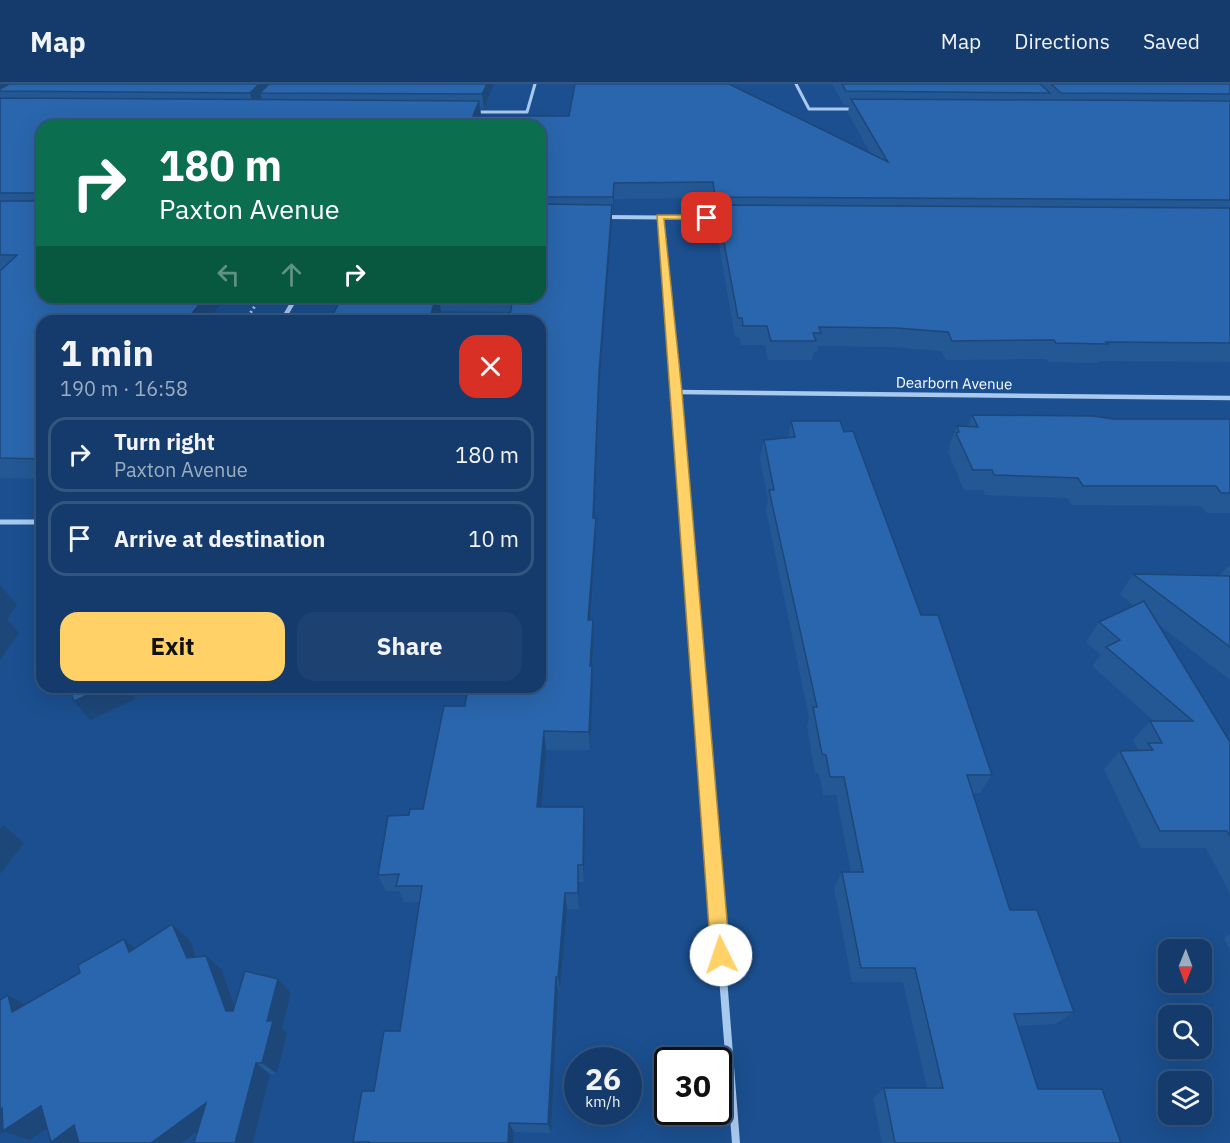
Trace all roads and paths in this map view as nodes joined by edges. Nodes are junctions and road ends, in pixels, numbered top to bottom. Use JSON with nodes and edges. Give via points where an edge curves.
{"nodes":[{"id":1,"x":535,"y":84,"type":"edge"},
{"id":2,"x":796,"y":84,"type":"edge"},
{"id":3,"x":856,"y":110,"type":"edge"},
{"id":4,"x":468,"y":112,"type":"edge"},
{"id":5,"x":600,"y":217,"type":"edge"},
{"id":6,"x":660,"y":217,"type":"junction"},
{"id":7,"x":731,"y":218,"type":"edge"},
{"id":8,"x":677,"y":392,"type":"junction"},
{"id":9,"x":1230,"y":398,"type":"edge"},
{"id":10,"x":0,"y":522,"type":"edge"},
{"id":11,"x":36,"y":522,"type":"edge"},
{"id":12,"x":736,"y":1143,"type":"edge"}],
"edges":[{"from":1,"to":4,"type":"street","via":[[527,112]]},
{"from":2,"to":3,"type":"street","via":[[809,109]]},
{"from":5,"to":6,"type":"street"},
{"from":6,"to":7,"type":"street"},
{"from":6,"to":8,"type":"street"},
{"from":8,"to":9,"type":"street","name":"Dearborn Avenue"},
{"from":8,"to":12,"type":"street"},
{"from":10,"to":11,"type":"street"}]}
